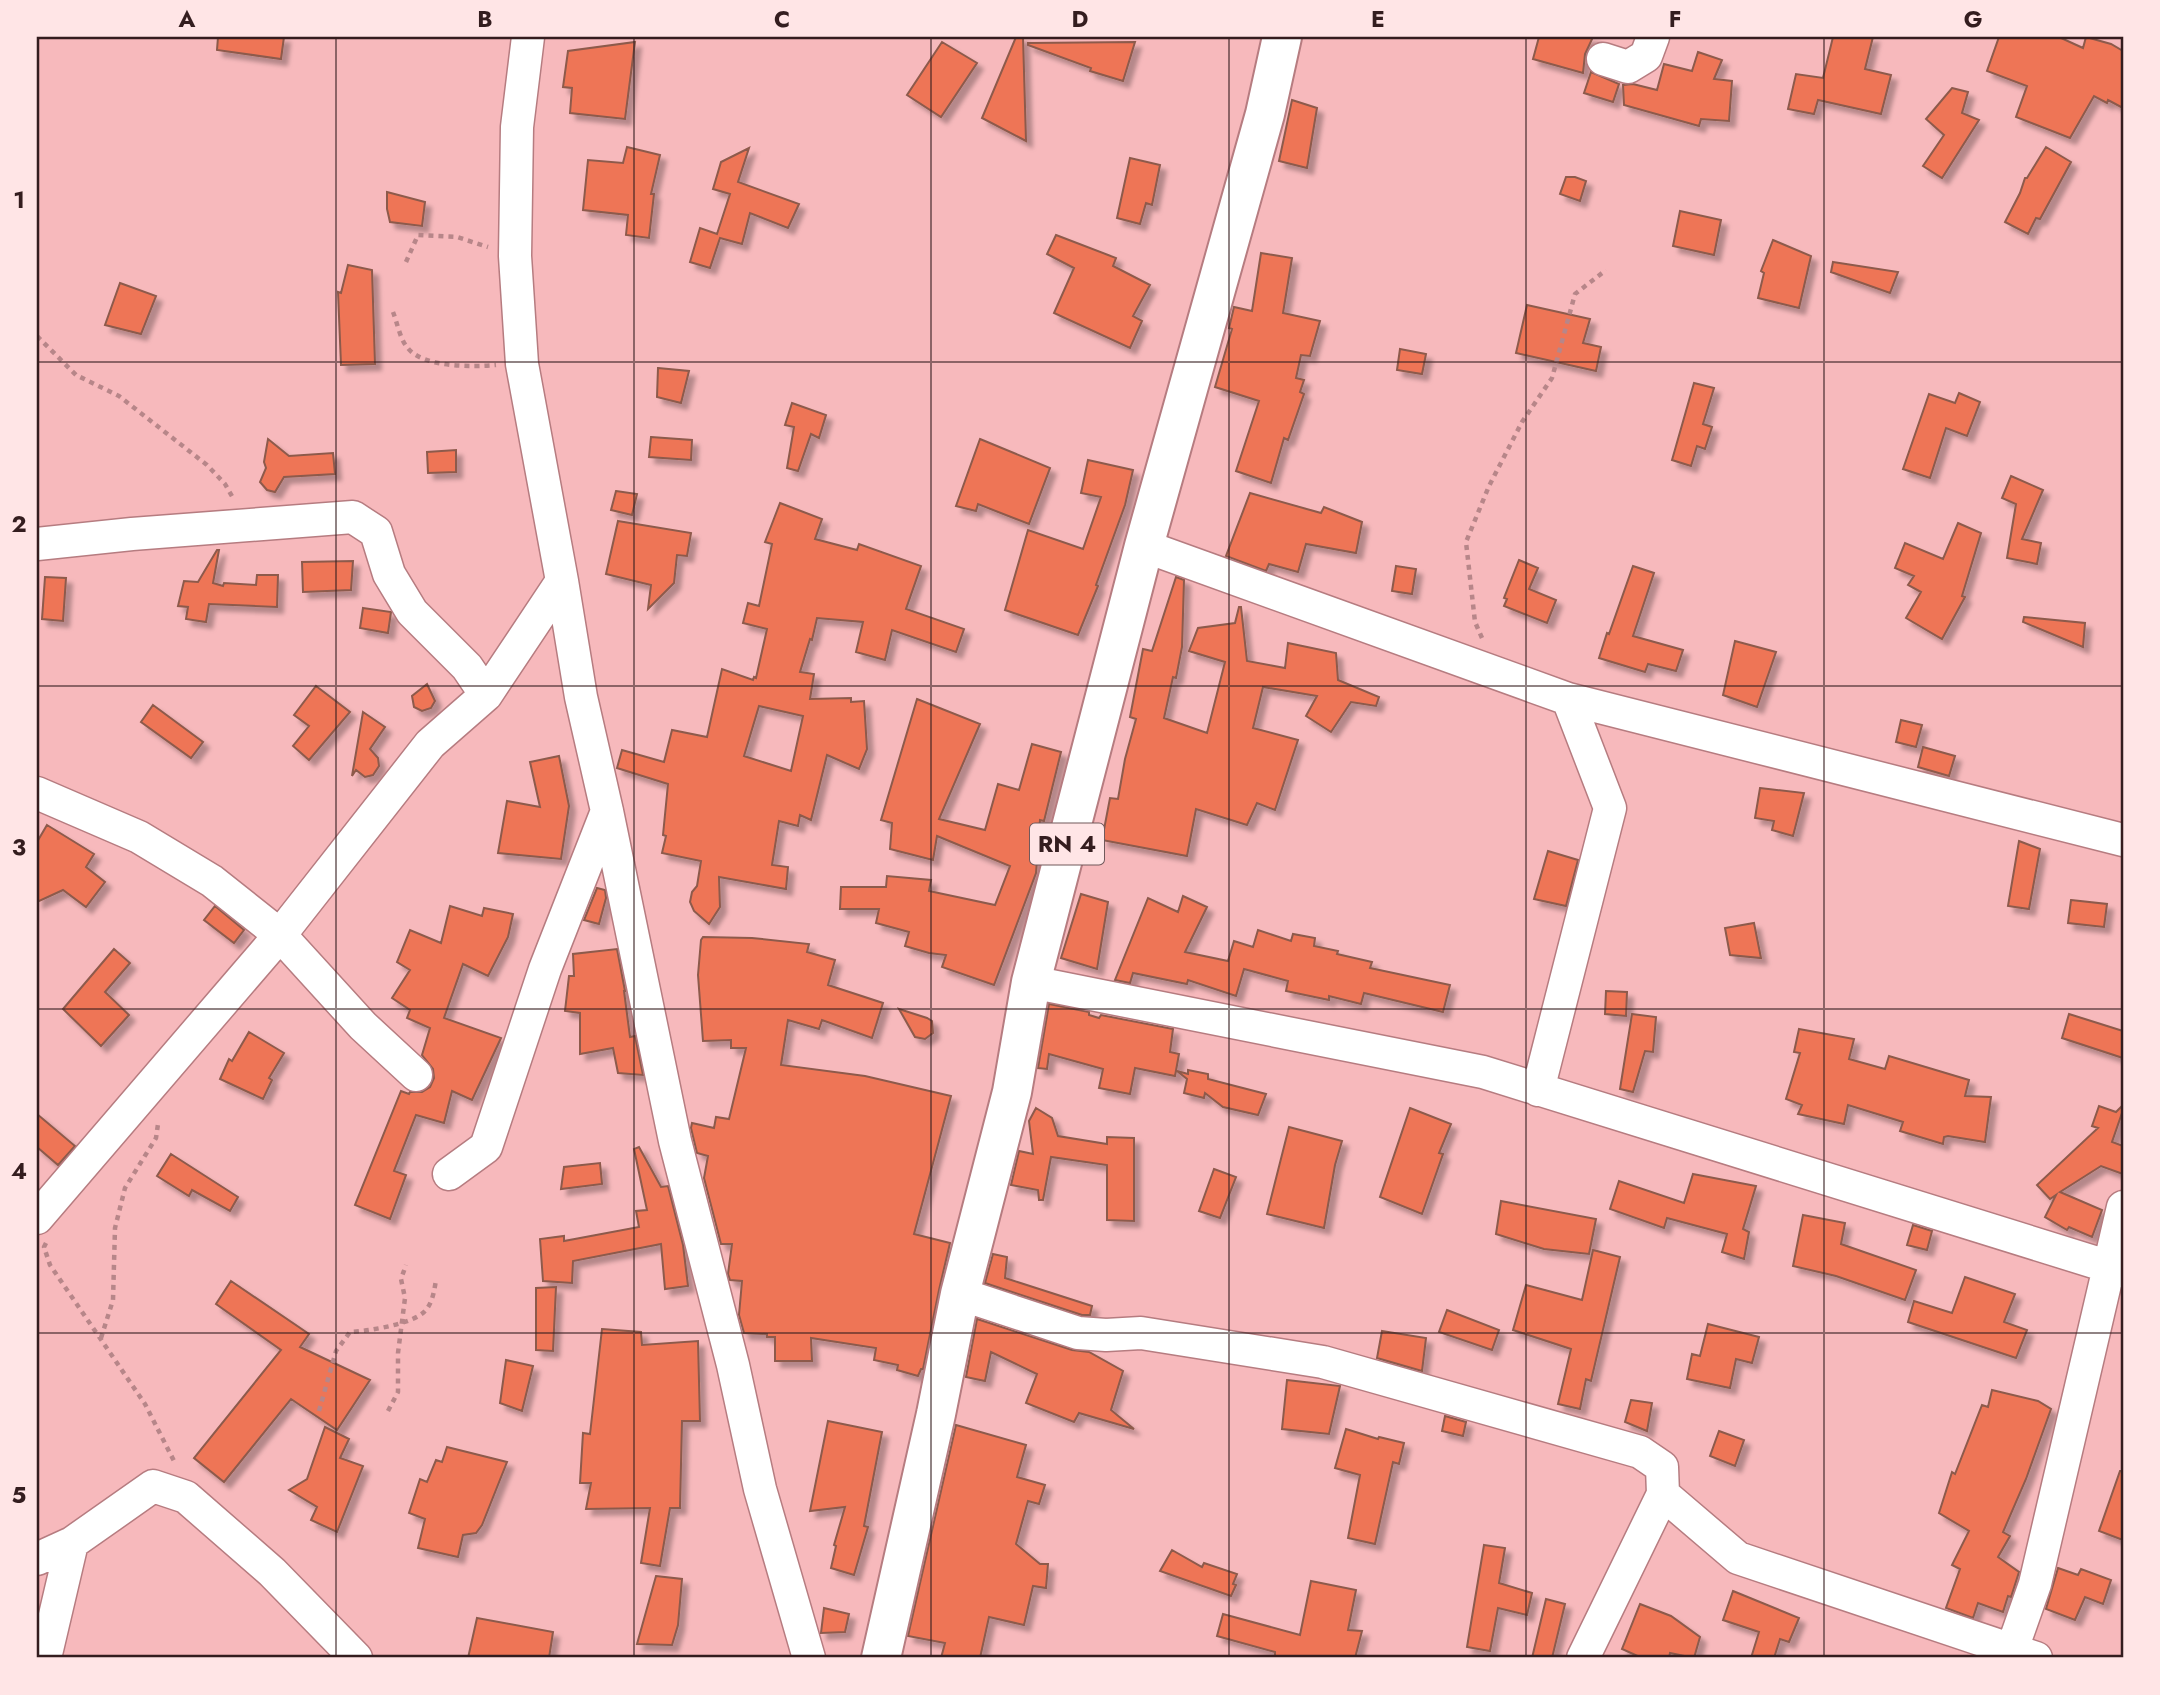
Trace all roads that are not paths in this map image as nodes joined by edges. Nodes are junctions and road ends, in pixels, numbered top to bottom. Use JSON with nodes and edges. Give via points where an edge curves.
{"nodes":[{"id":1,"x":528,"y":37,"type":"edge"},
{"id":2,"x":1282,"y":37,"type":"edge"},
{"id":3,"x":1653,"y":37,"type":"edge"},
{"id":4,"x":1603,"y":59,"type":"dead end"},
{"id":5,"x":37,"y":544,"type":"edge"},
{"id":6,"x":1144,"y":546,"type":"junction"},
{"id":7,"x":562,"y":581,"type":"junction"},
{"id":8,"x":486,"y":695,"type":"junction"},
{"id":9,"x":1568,"y":699,"type":"junction"},
{"id":10,"x":37,"y":793,"type":"edge"},
{"id":11,"x":607,"y":811,"type":"junction"},
{"id":12,"x":2123,"y":840,"type":"edge"},
{"id":13,"x":281,"y":935,"type":"junction"},
{"id":14,"x":1031,"y":982,"type":"junction"},
{"id":15,"x":416,"y":1075,"type":"dead end"},
{"id":16,"x":1538,"y":1090,"type":"junction"},
{"id":17,"x":449,"y":1174,"type":"dead end"},
{"id":18,"x":2123,"y":1207,"type":"edge"},
{"id":19,"x":42,"y":1227,"type":"edge"},
{"id":20,"x":2116,"y":1269,"type":"edge"},
{"id":21,"x":960,"y":1294,"type":"junction"},
{"id":22,"x":1663,"y":1494,"type":"junction"},
{"id":23,"x":72,"y":1543,"type":"junction"},
{"id":24,"x":37,"y":1559,"type":"edge"},
{"id":25,"x":2019,"y":1656,"type":"edge"},
{"id":26,"x":45,"y":1658,"type":"edge"},
{"id":27,"x":356,"y":1658,"type":"edge"},
{"id":28,"x":809,"y":1658,"type":"edge"},
{"id":29,"x":881,"y":1658,"type":"edge"},
{"id":30,"x":1583,"y":1658,"type":"edge"}],
"edges":[{"from":1,"to":7,"type":"street","via":[[517,128],[515,256],[522,363]]},
{"from":2,"to":6,"type":"highway","number":"RN 4","via":[[1265,114]]},
{"from":3,"to":4,"type":"street","via":[[1646,56],[1628,66]]},
{"from":5,"to":8,"type":"street","via":[[353,517],[376,532],[389,574],[412,612],[467,667]]},
{"from":6,"to":9,"type":"street"},
{"from":6,"to":14,"type":"highway","number":"RN 4"},
{"from":7,"to":8,"type":"street"},
{"from":7,"to":11,"type":"street","via":[[581,697]]},
{"from":8,"to":13,"type":"street","via":[[430,744]]},
{"from":9,"to":12,"type":"street"},
{"from":9,"to":16,"type":"street","via":[[1610,808]]},
{"from":10,"to":13,"type":"street","via":[[139,837],[212,881]]},
{"from":11,"to":17,"type":"street","via":[[545,970],[486,1147]]},
{"from":11,"to":28,"type":"street","via":[[675,1141],[760,1489]]},
{"from":13,"to":15,"type":"street","via":[[363,1026]]},
{"from":13,"to":19,"type":"street"},
{"from":14,"to":16,"type":"street","via":[[1483,1072]]},
{"from":14,"to":21,"type":"highway","number":"RN 4","via":[[1012,1092]]},
{"from":16,"to":20,"type":"street"},
{"from":18,"to":20,"type":"street"},
{"from":20,"to":25,"type":"street"},
{"from":21,"to":22,"type":"street","via":[[1078,1333],[1141,1333],[1323,1362],[1640,1452],[1662,1467]]},
{"from":21,"to":29,"type":"highway","number":"RN 4"},
{"from":22,"to":25,"type":"street","via":[[1738,1558]]},
{"from":22,"to":30,"type":"street"},
{"from":23,"to":24,"type":"street"},
{"from":23,"to":26,"type":"street"},
{"from":23,"to":27,"type":"street","via":[[153,1486],[186,1497],[272,1572]]}]}
